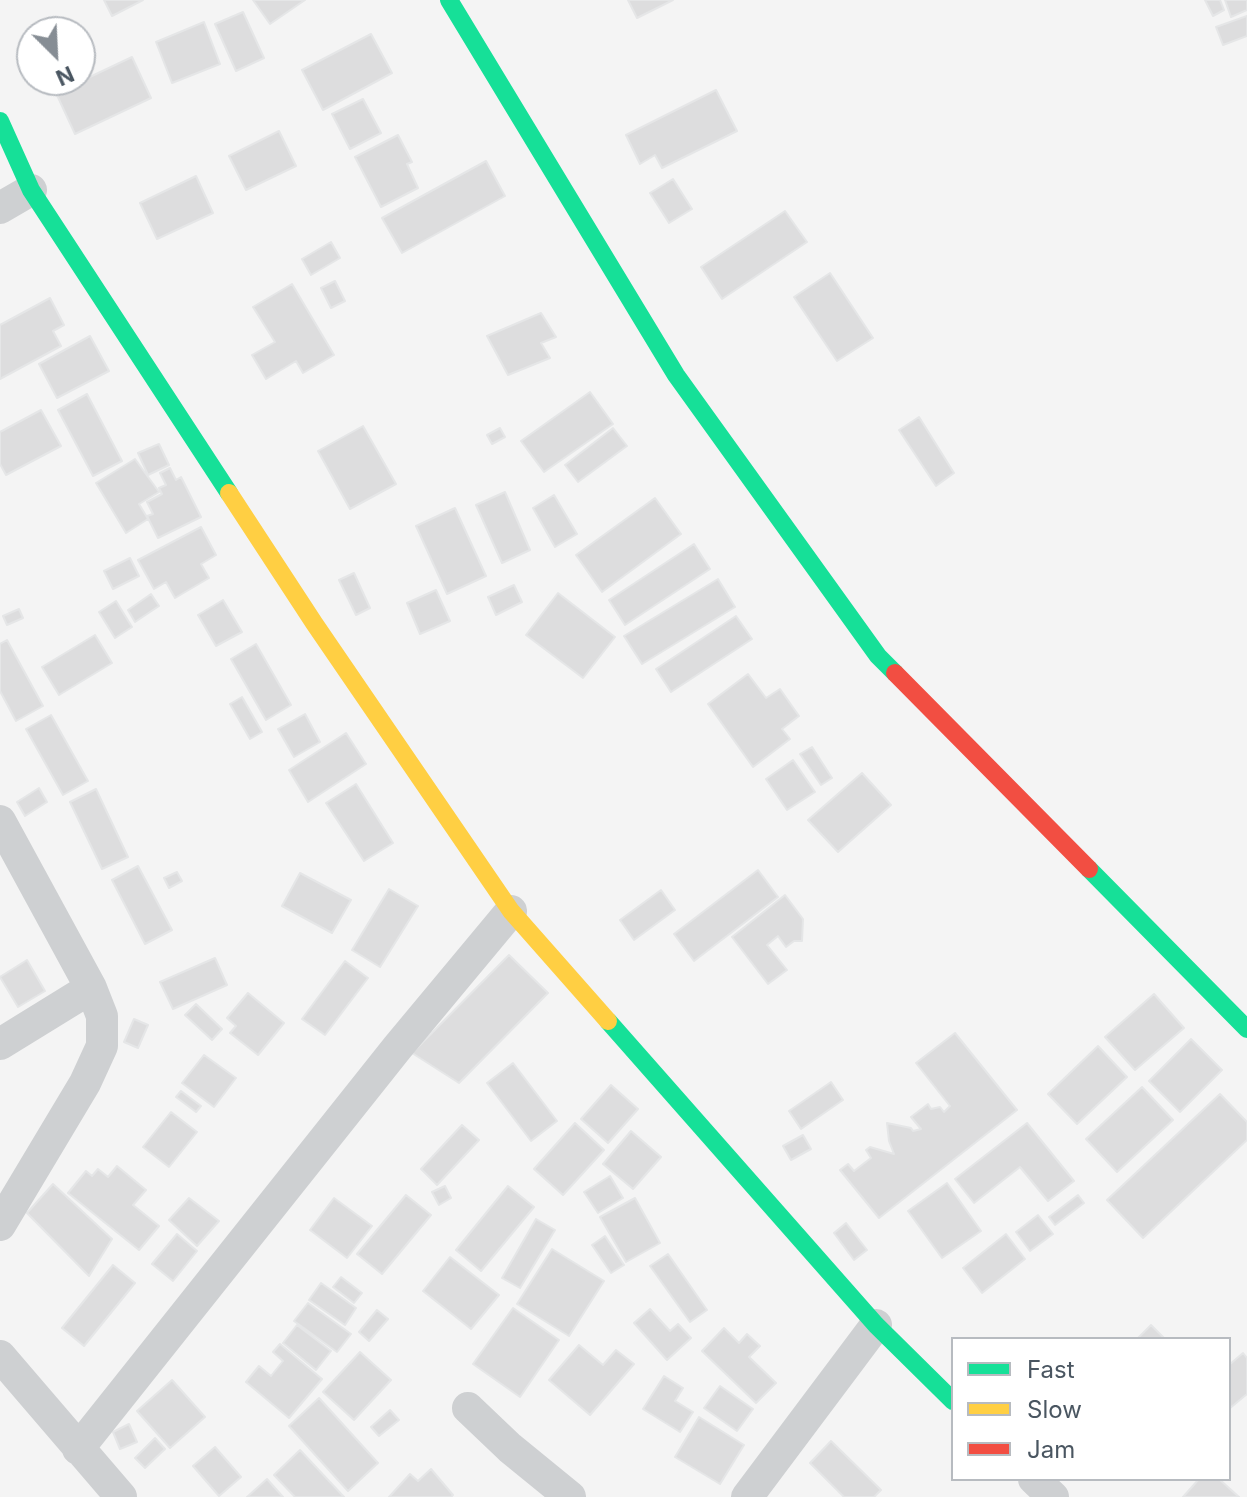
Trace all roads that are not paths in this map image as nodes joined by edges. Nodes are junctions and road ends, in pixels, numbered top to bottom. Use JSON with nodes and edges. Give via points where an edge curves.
{"nodes":[{"id":1,"x":449,"y":0,"type":"edge"},
{"id":2,"x":0,"y":121,"type":"edge"},
{"id":3,"x":31,"y":190,"type":"junction"},
{"id":4,"x":0,"y":208,"type":"edge"},
{"id":5,"x":0,"y":821,"type":"edge"},
{"id":6,"x":511,"y":911,"type":"junction"},
{"id":7,"x":91,"y":988,"type":"junction"},
{"id":8,"x":1247,"y":1029,"type":"edge"},
{"id":9,"x":0,"y":1044,"type":"edge"},
{"id":10,"x":0,"y":1225,"type":"edge"},
{"id":11,"x":876,"y":1325,"type":"junction"},
{"id":12,"x":0,"y":1356,"type":"edge"},
{"id":13,"x":951,"y":1399,"type":"edge"},
{"id":14,"x":468,"y":1408,"type":"dead end"},
{"id":15,"x":78,"y":1449,"type":"junction"},
{"id":16,"x":1036,"y":1481,"type":"edge"},
{"id":17,"x":121,"y":1497,"type":"edge"},
{"id":18,"x":570,"y":1497,"type":"edge"},
{"id":19,"x":747,"y":1497,"type":"edge"},
{"id":20,"x":1053,"y":1497,"type":"edge"}],
"edges":[{"from":1,"to":8,"type":"street","via":[[676,375],[878,656]]},
{"from":2,"to":3,"type":"street"},
{"from":3,"to":4,"type":"street"},
{"from":3,"to":6,"type":"street","via":[[314,623]]},
{"from":5,"to":7,"type":"street"},
{"from":6,"to":11,"type":"street"},
{"from":6,"to":15,"type":"street"},
{"from":7,"to":9,"type":"street"},
{"from":7,"to":10,"type":"street","via":[[102,1016],[102,1046]]},
{"from":11,"to":13,"type":"street"},
{"from":11,"to":19,"type":"street"},
{"from":12,"to":15,"type":"street"},
{"from":14,"to":18,"type":"street"},
{"from":15,"to":17,"type":"street"},
{"from":16,"to":20,"type":"street"}]}
